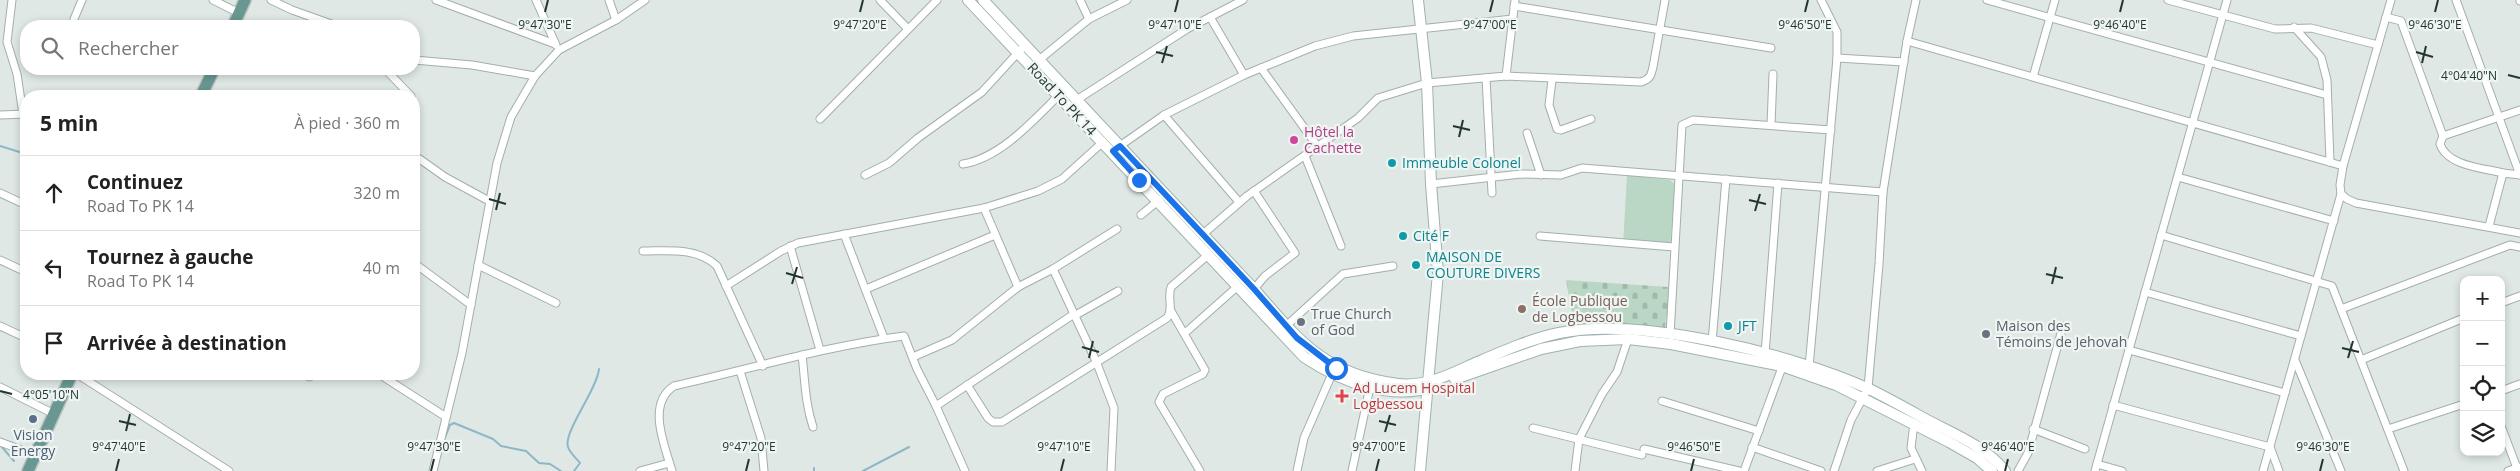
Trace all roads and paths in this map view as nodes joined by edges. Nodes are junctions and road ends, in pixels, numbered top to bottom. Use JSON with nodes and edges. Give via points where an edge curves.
{"nodes":[{"id":1,"x":12,"y":0,"type":"edge"},
{"id":2,"x":82,"y":0,"type":"edge"},
{"id":3,"x":214,"y":0,"type":"edge"},
{"id":4,"x":245,"y":0,"type":"edge"},
{"id":5,"x":271,"y":0,"type":"edge"},
{"id":6,"x":436,"y":0,"type":"edge"},
{"id":7,"x":536,"y":0,"type":"edge"},
{"id":8,"x":609,"y":0,"type":"edge"},
{"id":9,"x":645,"y":0,"type":"edge"},
{"id":10,"x":880,"y":0,"type":"edge"},
{"id":11,"x":936,"y":0,"type":"edge"},
{"id":12,"x":968,"y":0,"type":"edge"},
{"id":13,"x":983,"y":0,"type":"edge"},
{"id":14,"x":1080,"y":0,"type":"edge"},
{"id":15,"x":1127,"y":0,"type":"edge"},
{"id":16,"x":1242,"y":0,"type":"edge"},
{"id":17,"x":1418,"y":0,"type":"edge"},
{"id":18,"x":1665,"y":0,"type":"edge"},
{"id":19,"x":1821,"y":0,"type":"edge"},
{"id":20,"x":1830,"y":0,"type":"edge"},
{"id":21,"x":1916,"y":0,"type":"edge"},
{"id":22,"x":1988,"y":0,"type":"edge"},
{"id":23,"x":2055,"y":0,"type":"edge"},
{"id":24,"x":2168,"y":0,"type":"edge"},
{"id":25,"x":2228,"y":0,"type":"edge"},
{"id":26,"x":2391,"y":0,"type":"edge"},
{"id":27,"x":2456,"y":0,"type":"edge"},
{"id":28,"x":1515,"y":3,"type":"edge"},
{"id":29,"x":1824,"y":8,"type":"junction"},
{"id":30,"x":240,"y":13,"type":"junction"},
{"id":31,"x":2050,"y":16,"type":"junction"},
{"id":32,"x":2223,"y":16,"type":"junction"},
{"id":33,"x":1210,"y":17,"type":"junction"},
{"id":34,"x":2386,"y":17,"type":"junction"},
{"id":35,"x":74,"y":19,"type":"dead end"},
{"id":36,"x":1090,"y":19,"type":"junction"},
{"id":37,"x":1513,"y":19,"type":"junction"},
{"id":38,"x":236,"y":20,"type":"edge"},
{"id":39,"x":320,"y":20,"type":"edge"},
{"id":40,"x":616,"y":20,"type":"junction"},
{"id":41,"x":2294,"y":27,"type":"junction"},
{"id":42,"x":908,"y":29,"type":"junction"},
{"id":43,"x":1422,"y":30,"type":"junction"},
{"id":44,"x":1660,"y":31,"type":"junction"},
{"id":45,"x":1907,"y":41,"type":"junction"},
{"id":46,"x":2378,"y":45,"type":"junction"},
{"id":47,"x":557,"y":47,"type":"junction"},
{"id":48,"x":1021,"y":48,"type":"junction"},
{"id":49,"x":1771,"y":48,"type":"dead end"},
{"id":50,"x":1837,"y":58,"type":"junction"},
{"id":51,"x":1039,"y":60,"type":"junction"},
{"id":52,"x":420,"y":61,"type":"edge"},
{"id":53,"x":2210,"y":61,"type":"junction"},
{"id":54,"x":1904,"y":62,"type":"junction"},
{"id":55,"x":1261,"y":68,"type":"junction"},
{"id":56,"x":1772,"y":74,"type":"dead end"},
{"id":57,"x":211,"y":75,"type":"edge"},
{"id":58,"x":393,"y":75,"type":"edge"},
{"id":59,"x":1244,"y":75,"type":"junction"},
{"id":60,"x":535,"y":76,"type":"junction"},
{"id":61,"x":1506,"y":76,"type":"junction"},
{"id":62,"x":2033,"y":77,"type":"junction"},
{"id":63,"x":1486,"y":78,"type":"junction"},
{"id":64,"x":1552,"y":80,"type":"junction"},
{"id":65,"x":1427,"y":83,"type":"junction"},
{"id":66,"x":21,"y":90,"type":"edge"},
{"id":67,"x":204,"y":90,"type":"edge"},
{"id":68,"x":406,"y":90,"type":"edge"},
{"id":69,"x":1059,"y":94,"type":"junction"},
{"id":70,"x":2327,"y":95,"type":"junction"},
{"id":71,"x":1076,"y":101,"type":"junction"},
{"id":72,"x":2520,"y":110,"type":"edge"},
{"id":73,"x":20,"y":114,"type":"edge"},
{"id":74,"x":0,"y":115,"type":"edge"},
{"id":75,"x":1164,"y":115,"type":"junction"},
{"id":76,"x":2500,"y":117,"type":"junction"},
{"id":77,"x":820,"y":119,"type":"dead end"},
{"id":78,"x":1591,"y":119,"type":"dead end"},
{"id":79,"x":2193,"y":123,"type":"junction"},
{"id":80,"x":1771,"y":125,"type":"junction"},
{"id":81,"x":1831,"y":130,"type":"junction"},
{"id":82,"x":1528,"y":132,"type":"dead end"},
{"id":83,"x":2443,"y":136,"type":"junction"},
{"id":84,"x":1103,"y":142,"type":"junction"},
{"id":85,"x":1318,"y":147,"type":"junction"},
{"id":86,"x":1116,"y":149,"type":"junction"},
{"id":87,"x":1305,"y":156,"type":"junction"},
{"id":88,"x":420,"y":159,"type":"edge"},
{"id":89,"x":2330,"y":162,"type":"junction"},
{"id":90,"x":963,"y":164,"type":"dead end"},
{"id":91,"x":2343,"y":166,"type":"junction"},
{"id":92,"x":2503,"y":173,"type":"junction"},
{"id":93,"x":865,"y":175,"type":"dead end"},
{"id":94,"x":1540,"y":175,"type":"junction"},
{"id":95,"x":1678,"y":175,"type":"junction"},
{"id":96,"x":2520,"y":175,"type":"edge"},
{"id":97,"x":2178,"y":177,"type":"junction"},
{"id":98,"x":1491,"y":178,"type":"junction"},
{"id":99,"x":1726,"y":179,"type":"junction"},
{"id":100,"x":1431,"y":184,"type":"junction"},
{"id":101,"x":1778,"y":184,"type":"junction"},
{"id":102,"x":1825,"y":187,"type":"junction"},
{"id":103,"x":1254,"y":191,"type":"junction"},
{"id":104,"x":1492,"y":192,"type":"dead end"},
{"id":105,"x":1883,"y":192,"type":"junction"},
{"id":106,"x":0,"y":194,"type":"edge"},
{"id":107,"x":2342,"y":194,"type":"junction"},
{"id":108,"x":1159,"y":200,"type":"junction"},
{"id":109,"x":489,"y":201,"type":"junction"},
{"id":110,"x":20,"y":202,"type":"edge"},
{"id":111,"x":1240,"y":202,"type":"junction"},
{"id":112,"x":984,"y":208,"type":"junction"},
{"id":113,"x":1140,"y":215,"type":"dead end"},
{"id":114,"x":2334,"y":221,"type":"junction"},
{"id":115,"x":2489,"y":226,"type":"junction"},
{"id":116,"x":1117,"y":229,"type":"dead end"},
{"id":117,"x":2520,"y":233,"type":"edge"},
{"id":118,"x":844,"y":234,"type":"junction"},
{"id":119,"x":995,"y":235,"type":"junction"},
{"id":120,"x":1202,"y":235,"type":"junction"},
{"id":121,"x":2161,"y":235,"type":"junction"},
{"id":122,"x":1540,"y":236,"type":"dead end"},
{"id":123,"x":790,"y":246,"type":"junction"},
{"id":124,"x":1341,"y":246,"type":"dead end"},
{"id":125,"x":1674,"y":247,"type":"junction"},
{"id":126,"x":2520,"y":247,"type":"edge"},
{"id":127,"x":643,"y":250,"type":"dead end"},
{"id":128,"x":1209,"y":254,"type":"junction"},
{"id":129,"x":0,"y":260,"type":"edge"},
{"id":130,"x":478,"y":265,"type":"junction"},
{"id":131,"x":1393,"y":266,"type":"dead end"},
{"id":132,"x":420,"y":267,"type":"edge"},
{"id":133,"x":20,"y":269,"type":"edge"},
{"id":134,"x":1053,"y":269,"type":"junction"},
{"id":135,"x":2316,"y":281,"type":"junction"},
{"id":136,"x":726,"y":286,"type":"junction"},
{"id":137,"x":1238,"y":286,"type":"junction"},
{"id":138,"x":1018,"y":287,"type":"junction"},
{"id":139,"x":866,"y":288,"type":"junction"},
{"id":140,"x":1254,"y":289,"type":"junction"},
{"id":141,"x":1118,"y":291,"type":"dead end"},
{"id":142,"x":2145,"y":292,"type":"junction"},
{"id":143,"x":2520,"y":296,"type":"edge"},
{"id":144,"x":2505,"y":302,"type":"edge"},
{"id":145,"x":556,"y":303,"type":"dead end"},
{"id":146,"x":471,"y":305,"type":"junction"},
{"id":147,"x":2341,"y":309,"type":"junction"},
{"id":148,"x":1171,"y":311,"type":"junction"},
{"id":149,"x":1074,"y":315,"type":"junction"},
{"id":150,"x":2460,"y":320,"type":"edge"},
{"id":151,"x":0,"y":326,"type":"edge"},
{"id":152,"x":1286,"y":326,"type":"junction"},
{"id":153,"x":2063,"y":326,"type":"dead end"},
{"id":154,"x":1185,"y":333,"type":"junction"},
{"id":155,"x":20,"y":335,"type":"edge"},
{"id":156,"x":1670,"y":335,"type":"junction"},
{"id":157,"x":2301,"y":336,"type":"junction"},
{"id":158,"x":884,"y":338,"type":"junction"},
{"id":159,"x":1628,"y":338,"type":"junction"},
{"id":160,"x":1712,"y":342,"type":"junction"},
{"id":161,"x":820,"y":350,"type":"junction"},
{"id":162,"x":2129,"y":350,"type":"junction"},
{"id":163,"x":1765,"y":354,"type":"junction"},
{"id":164,"x":802,"y":355,"type":"junction"},
{"id":165,"x":913,"y":357,"type":"junction"},
{"id":166,"x":2295,"y":360,"type":"junction"},
{"id":167,"x":2361,"y":360,"type":"junction"},
{"id":168,"x":1096,"y":361,"type":"junction"},
{"id":169,"x":1784,"y":363,"type":"junction"},
{"id":170,"x":763,"y":366,"type":"junction"},
{"id":171,"x":1809,"y":367,"type":"junction"},
{"id":172,"x":740,"y":371,"type":"junction"},
{"id":173,"x":1332,"y":374,"type":"junction"},
{"id":174,"x":69,"y":380,"type":"edge"},
{"id":175,"x":86,"y":380,"type":"edge"},
{"id":176,"x":388,"y":380,"type":"edge"},
{"id":177,"x":2520,"y":384,"type":"edge"},
{"id":178,"x":968,"y":385,"type":"junction"},
{"id":179,"x":1427,"y":386,"type":"junction"},
{"id":180,"x":0,"y":387,"type":"edge"},
{"id":181,"x":1370,"y":387,"type":"junction"},
{"id":182,"x":1409,"y":388,"type":"junction"},
{"id":183,"x":2505,"y":390,"type":"edge"},
{"id":184,"x":1865,"y":393,"type":"junction"},
{"id":185,"x":2285,"y":393,"type":"junction"},
{"id":186,"x":1662,"y":401,"type":"dead end"},
{"id":187,"x":2460,"y":405,"type":"edge"},
{"id":188,"x":936,"y":406,"type":"junction"},
{"id":189,"x":2113,"y":406,"type":"junction"},
{"id":190,"x":54,"y":414,"type":"junction"},
{"id":191,"x":446,"y":417,"type":"junction"},
{"id":192,"x":1914,"y":423,"type":"junction"},
{"id":193,"x":814,"y":427,"type":"dead end"},
{"id":194,"x":1533,"y":428,"type":"dead end"},
{"id":195,"x":2033,"y":429,"type":"junction"},
{"id":196,"x":2388,"y":429,"type":"junction"},
{"id":197,"x":1759,"y":431,"type":"junction"},
{"id":198,"x":2505,"y":435,"type":"edge"},
{"id":199,"x":1579,"y":439,"type":"junction"},
{"id":200,"x":0,"y":442,"type":"edge"},
{"id":201,"x":1752,"y":447,"type":"junction"},
{"id":202,"x":2270,"y":447,"type":"junction"},
{"id":203,"x":2085,"y":449,"type":"dead end"},
{"id":204,"x":35,"y":455,"type":"junction"},
{"id":205,"x":1915,"y":459,"type":"junction"},
{"id":206,"x":669,"y":463,"type":"junction"},
{"id":207,"x":2096,"y":467,"type":"edge"},
{"id":208,"x":2519,"y":467,"type":"edge"},
{"id":209,"x":28,"y":471,"type":"edge"},
{"id":210,"x":229,"y":471,"type":"edge"},
{"id":211,"x":433,"y":471,"type":"edge"},
{"id":212,"x":640,"y":471,"type":"edge"},
{"id":213,"x":672,"y":471,"type":"edge"},
{"id":214,"x":764,"y":471,"type":"edge"},
{"id":215,"x":965,"y":471,"type":"edge"},
{"id":216,"x":1111,"y":471,"type":"edge"},
{"id":217,"x":1200,"y":471,"type":"edge"},
{"id":218,"x":1297,"y":471,"type":"edge"},
{"id":219,"x":1352,"y":471,"type":"edge"},
{"id":220,"x":1420,"y":471,"type":"edge"},
{"id":221,"x":1575,"y":471,"type":"edge"},
{"id":222,"x":1739,"y":471,"type":"edge"},
{"id":223,"x":1744,"y":471,"type":"edge"},
{"id":224,"x":1821,"y":471,"type":"edge"},
{"id":225,"x":1834,"y":471,"type":"edge"},
{"id":226,"x":1877,"y":471,"type":"edge"},
{"id":227,"x":1922,"y":471,"type":"edge"},
{"id":228,"x":1992,"y":471,"type":"edge"},
{"id":229,"x":2005,"y":471,"type":"edge"},
{"id":230,"x":2018,"y":471,"type":"edge"},
{"id":231,"x":2122,"y":471,"type":"edge"},
{"id":232,"x":2263,"y":471,"type":"edge"},
{"id":233,"x":2279,"y":471,"type":"edge"},
{"id":234,"x":2341,"y":471,"type":"edge"},
{"id":235,"x":2404,"y":471,"type":"edge"},
{"id":236,"x":2508,"y":471,"type":"edge"}],
"edges":[{"from":1,"to":66,"type":"street","via":[[7,42]]},
{"from":2,"to":35,"type":"street"},
{"from":3,"to":30,"type":"street"},
{"from":4,"to":30,"type":"main road"},
{"from":5,"to":39,"type":"street"},
{"from":6,"to":47,"type":"street"},
{"from":7,"to":47,"type":"street"},
{"from":8,"to":40,"type":"street"},
{"from":9,"to":40,"type":"street"},
{"from":10,"to":42,"type":"street"},
{"from":11,"to":42,"type":"street"},
{"from":12,"to":48,"type":"main road","name":"Road To PK 14"},
{"from":13,"to":48,"type":"main road","name":"Road To PK 14"},
{"from":14,"to":36,"type":"street"},
{"from":15,"to":36,"type":"street"},
{"from":16,"to":33,"type":"street"},
{"from":17,"to":43,"type":"main road"},
{"from":18,"to":44,"type":"street"},
{"from":19,"to":29,"type":"street"},
{"from":20,"to":29,"type":"street"},
{"from":21,"to":45,"type":"street"},
{"from":22,"to":31,"type":"street"},
{"from":23,"to":31,"type":"street"},
{"from":24,"to":32,"type":"street"},
{"from":25,"to":32,"type":"street"},
{"from":26,"to":34,"type":"street"},
{"from":27,"to":76,"type":"street"},
{"from":28,"to":37,"type":"street"},
{"from":28,"to":44,"type":"street"},
{"from":29,"to":50,"type":"street","via":[[1837,32]]},
{"from":30,"to":38,"type":"main road"},
{"from":31,"to":53,"type":"street"},
{"from":31,"to":62,"type":"street"},
{"from":32,"to":41,"type":"street","via":[[2275,29]]},
{"from":32,"to":53,"type":"street"},
{"from":33,"to":59,"type":"street"},
{"from":33,"to":71,"type":"street"},
{"from":34,"to":46,"type":"street"},
{"from":34,"to":83,"type":"street","via":[[2401,21]]},
{"from":36,"to":51,"type":"street"},
{"from":37,"to":43,"type":"street"},
{"from":37,"to":61,"type":"street"},
{"from":40,"to":47,"type":"street"},
{"from":41,"to":46,"type":"street","via":[[2311,28]]},
{"from":41,"to":70,"type":"street","via":[[2321,57]]},
{"from":42,"to":77,"type":"street"},
{"from":43,"to":55,"type":"street","via":[[1353,36],[1315,46]]},
{"from":43,"to":65,"type":"main road"},
{"from":44,"to":49,"type":"street"},
{"from":44,"to":64,"type":"street","via":[[1651,76],[1647,80]]},
{"from":45,"to":54,"type":"street"},
{"from":45,"to":62,"type":"street"},
{"from":46,"to":91,"type":"street"},
{"from":47,"to":60,"type":"street"},
{"from":48,"to":51,"type":"main road","name":"Road To PK 14"},
{"from":48,"to":69,"type":"main road","name":"Road To PK 14"},
{"from":48,"to":93,"type":"street","via":[[982,92],[889,163]]},
{"from":50,"to":54,"type":"street"},
{"from":50,"to":81,"type":"street"},
{"from":51,"to":71,"type":"main road","name":"Road To PK 14"},
{"from":52,"to":60,"type":"street"},
{"from":53,"to":70,"type":"street"},
{"from":53,"to":79,"type":"street"},
{"from":54,"to":105,"type":"street"},
{"from":55,"to":59,"type":"street"},
{"from":55,"to":85,"type":"street"},
{"from":56,"to":80,"type":"street"},
{"from":57,"to":67,"type":"main road"},
{"from":58,"to":68,"type":"street"},
{"from":59,"to":75,"type":"street"},
{"from":60,"to":109,"type":"street","via":[[508,124]]},
{"from":61,"to":63,"type":"street"},
{"from":61,"to":64,"type":"street"},
{"from":62,"to":79,"type":"street"},
{"from":63,"to":65,"type":"street"},
{"from":63,"to":98,"type":"street"},
{"from":64,"to":78,"type":"street","via":[[1549,104],[1557,129]]},
{"from":65,"to":85,"type":"street","via":[[1378,98],[1358,118]]},
{"from":65,"to":100,"type":"main road"},
{"from":69,"to":84,"type":"main road","name":"Road To PK 14"},
{"from":69,"to":90,"type":"street","via":[[987,157]]},
{"from":70,"to":89,"type":"street"},
{"from":71,"to":86,"type":"main road","name":"Road To PK 14"},
{"from":72,"to":76,"type":"street"},
{"from":73,"to":74,"type":"street"},
{"from":75,"to":86,"type":"street"},
{"from":75,"to":111,"type":"street"},
{"from":76,"to":83,"type":"street"},
{"from":76,"to":96,"type":"street"},
{"from":79,"to":89,"type":"street"},
{"from":79,"to":97,"type":"street"},
{"from":80,"to":81,"type":"street"},
{"from":80,"to":95,"type":"street","via":[[1686,121],[1682,125]]},
{"from":81,"to":102,"type":"street"},
{"from":82,"to":94,"type":"street"},
{"from":83,"to":92,"type":"street","via":[[2440,144],[2449,157]]},
{"from":84,"to":86,"type":"main road","name":"Road To PK 14"},
{"from":84,"to":112,"type":"street","via":[[1062,179],[1038,191]]},
{"from":85,"to":87,"type":"street"},
{"from":86,"to":108,"type":"main road","name":"Road To PK 14"},
{"from":86,"to":120,"type":"main road","name":"Road To PK 14"},
{"from":87,"to":103,"type":"street"},
{"from":87,"to":124,"type":"street"},
{"from":88,"to":109,"type":"street"},
{"from":89,"to":91,"type":"street"},
{"from":91,"to":107,"type":"street"},
{"from":92,"to":96,"type":"street"},
{"from":92,"to":115,"type":"street"},
{"from":94,"to":95,"type":"street","via":[[1561,175],[1582,168]]},
{"from":94,"to":98,"type":"street"},
{"from":95,"to":99,"type":"street"},
{"from":95,"to":125,"type":"street"},
{"from":97,"to":114,"type":"street"},
{"from":97,"to":121,"type":"street"},
{"from":98,"to":100,"type":"street"},
{"from":98,"to":104,"type":"street"},
{"from":99,"to":101,"type":"street"},
{"from":99,"to":160,"type":"street"},
{"from":100,"to":179,"type":"main road","via":[[1438,273]]},
{"from":101,"to":102,"type":"street"},
{"from":101,"to":163,"type":"street"},
{"from":102,"to":105,"type":"street"},
{"from":102,"to":171,"type":"street"},
{"from":103,"to":111,"type":"street"},
{"from":103,"to":140,"type":"street","via":[[1295,253],[1265,276]]},
{"from":105,"to":184,"type":"street"},
{"from":106,"to":110,"type":"street"},
{"from":107,"to":114,"type":"street"},
{"from":107,"to":115,"type":"street","via":[[2356,203]]},
{"from":108,"to":113,"type":"street"},
{"from":108,"to":128,"type":"main road","name":"Road To PK 14"},
{"from":109,"to":130,"type":"street"},
{"from":111,"to":120,"type":"street"},
{"from":112,"to":118,"type":"street"},
{"from":112,"to":119,"type":"street"},
{"from":114,"to":135,"type":"street"},
{"from":115,"to":117,"type":"street"},
{"from":116,"to":134,"type":"street"},
{"from":118,"to":123,"type":"street"},
{"from":118,"to":139,"type":"street"},
{"from":119,"to":138,"type":"street"},
{"from":119,"to":139,"type":"street"},
{"from":120,"to":140,"type":"main road","name":"Road To PK 14"},
{"from":121,"to":135,"type":"street"},
{"from":121,"to":142,"type":"street"},
{"from":122,"to":125,"type":"street"},
{"from":123,"to":136,"type":"street"},
{"from":123,"to":161,"type":"street"},
{"from":125,"to":156,"type":"street"},
{"from":126,"to":147,"type":"street","via":[[2510,245]]},
{"from":127,"to":136,"type":"street","via":[[684,251],[708,258],[717,266]]},
{"from":128,"to":137,"type":"main road","name":"Road To PK 14"},
{"from":128,"to":148,"type":"street","via":[[1171,287]]},
{"from":129,"to":133,"type":"street"},
{"from":130,"to":145,"type":"street"},
{"from":130,"to":146,"type":"street"},
{"from":131,"to":152,"type":"street","via":[[1343,274]]},
{"from":132,"to":146,"type":"street"},
{"from":134,"to":138,"type":"street"},
{"from":134,"to":149,"type":"street"},
{"from":135,"to":147,"type":"street","via":[[2332,286]]},
{"from":135,"to":157,"type":"street"},
{"from":136,"to":170,"type":"street"},
{"from":137,"to":154,"type":"street"},
{"from":137,"to":173,"type":"main road","name":"Road To PK 14","via":[[1304,357]]},
{"from":138,"to":165,"type":"street","via":[[952,340]]},
{"from":139,"to":158,"type":"street"},
{"from":140,"to":152,"type":"main road","name":"Road To PK 14"},
{"from":141,"to":149,"type":"street"},
{"from":142,"to":157,"type":"street"},
{"from":142,"to":162,"type":"street"},
{"from":143,"to":144,"type":"street"},
{"from":146,"to":191,"type":"street"},
{"from":147,"to":167,"type":"street"},
{"from":148,"to":154,"type":"street"},
{"from":148,"to":168,"type":"street","via":[[1167,318]]},
{"from":149,"to":168,"type":"street"},
{"from":149,"to":178,"type":"street"},
{"from":150,"to":167,"type":"street"},
{"from":151,"to":155,"type":"street"},
{"from":152,"to":182,"type":"main road","name":"Road To PK 14","via":[[1336,368]]},
{"from":153,"to":195,"type":"street"},
{"from":154,"to":217,"type":"street","via":[[1205,370],[1163,394],[1159,402]]},
{"from":156,"to":160,"type":"main road"},
{"from":156,"to":179,"type":"main road","via":[[1618,328],[1558,333],[1519,346]]},
{"from":157,"to":166,"type":"street"},
{"from":158,"to":161,"type":"street"},
{"from":158,"to":165,"type":"street","via":[[904,336]]},
{"from":159,"to":169,"type":"main road"},
{"from":159,"to":179,"type":"main road","via":[[1580,341],[1541,350]]},
{"from":159,"to":199,"type":"street","via":[[1617,372]]},
{"from":160,"to":163,"type":"main road"},
{"from":161,"to":164,"type":"street"},
{"from":162,"to":185,"type":"street"},
{"from":162,"to":189,"type":"street"},
{"from":163,"to":169,"type":"main road"},
{"from":164,"to":170,"type":"street"},
{"from":164,"to":193,"type":"street","via":[[805,401]]},
{"from":165,"to":188,"type":"street"},
{"from":166,"to":185,"type":"street"},
{"from":166,"to":234,"type":"street"},
{"from":167,"to":196,"type":"street"},
{"from":168,"to":178,"type":"street","via":[[1002,422],[988,418]]},
{"from":168,"to":216,"type":"street","via":[[1114,408]]},
{"from":169,"to":171,"type":"main road"},
{"from":169,"to":184,"type":"main road"},
{"from":169,"to":197,"type":"street"},
{"from":170,"to":172,"type":"street"},
{"from":171,"to":184,"type":"main road"},
{"from":172,"to":206,"type":"street","via":[[668,390],[661,404],[659,420]]},
{"from":172,"to":214,"type":"street","via":[[761,438]]},
{"from":173,"to":181,"type":"main road","name":"Road To PK 14"},
{"from":173,"to":218,"type":"street","via":[[1304,438]]},
{"from":174,"to":190,"type":"main road"},
{"from":175,"to":210,"type":"street"},
{"from":176,"to":191,"type":"street"},
{"from":177,"to":183,"type":"street"},
{"from":178,"to":188,"type":"street"},
{"from":179,"to":182,"type":"main road"},
{"from":179,"to":220,"type":"main road"},
{"from":180,"to":190,"type":"street"},
{"from":181,"to":182,"type":"main road","name":"Road To PK 14"},
{"from":181,"to":219,"type":"street"},
{"from":184,"to":192,"type":"main road"},
{"from":184,"to":225,"type":"street","via":[[1851,420]]},
{"from":184,"to":229,"type":"main road","via":[[1981,448]]},
{"from":185,"to":202,"type":"street"},
{"from":186,"to":197,"type":"street"},
{"from":187,"to":196,"type":"street"},
{"from":188,"to":215,"type":"street"},
{"from":189,"to":202,"type":"street"},
{"from":189,"to":207,"type":"street"},
{"from":190,"to":204,"type":"main road"},
{"from":191,"to":211,"type":"street"},
{"from":192,"to":205,"type":"street","via":[[1911,445]]},
{"from":192,"to":228,"type":"main road","via":[[1977,458]]},
{"from":194,"to":199,"type":"street"},
{"from":195,"to":203,"type":"street"},
{"from":195,"to":230,"type":"street","via":[[2028,453]]},
{"from":196,"to":235,"type":"street"},
{"from":197,"to":201,"type":"street"},
{"from":198,"to":208,"type":"street"},
{"from":199,"to":221,"type":"street"},
{"from":199,"to":222,"type":"street"},
{"from":200,"to":204,"type":"street"},
{"from":201,"to":223,"type":"street"},
{"from":201,"to":224,"type":"street"},
{"from":202,"to":232,"type":"street"},
{"from":202,"to":233,"type":"street"},
{"from":204,"to":209,"type":"main road"},
{"from":205,"to":226,"type":"street"},
{"from":205,"to":227,"type":"street"},
{"from":206,"to":212,"type":"street"},
{"from":206,"to":213,"type":"street"},
{"from":207,"to":231,"type":"street"},
{"from":208,"to":236,"type":"street"}]}
